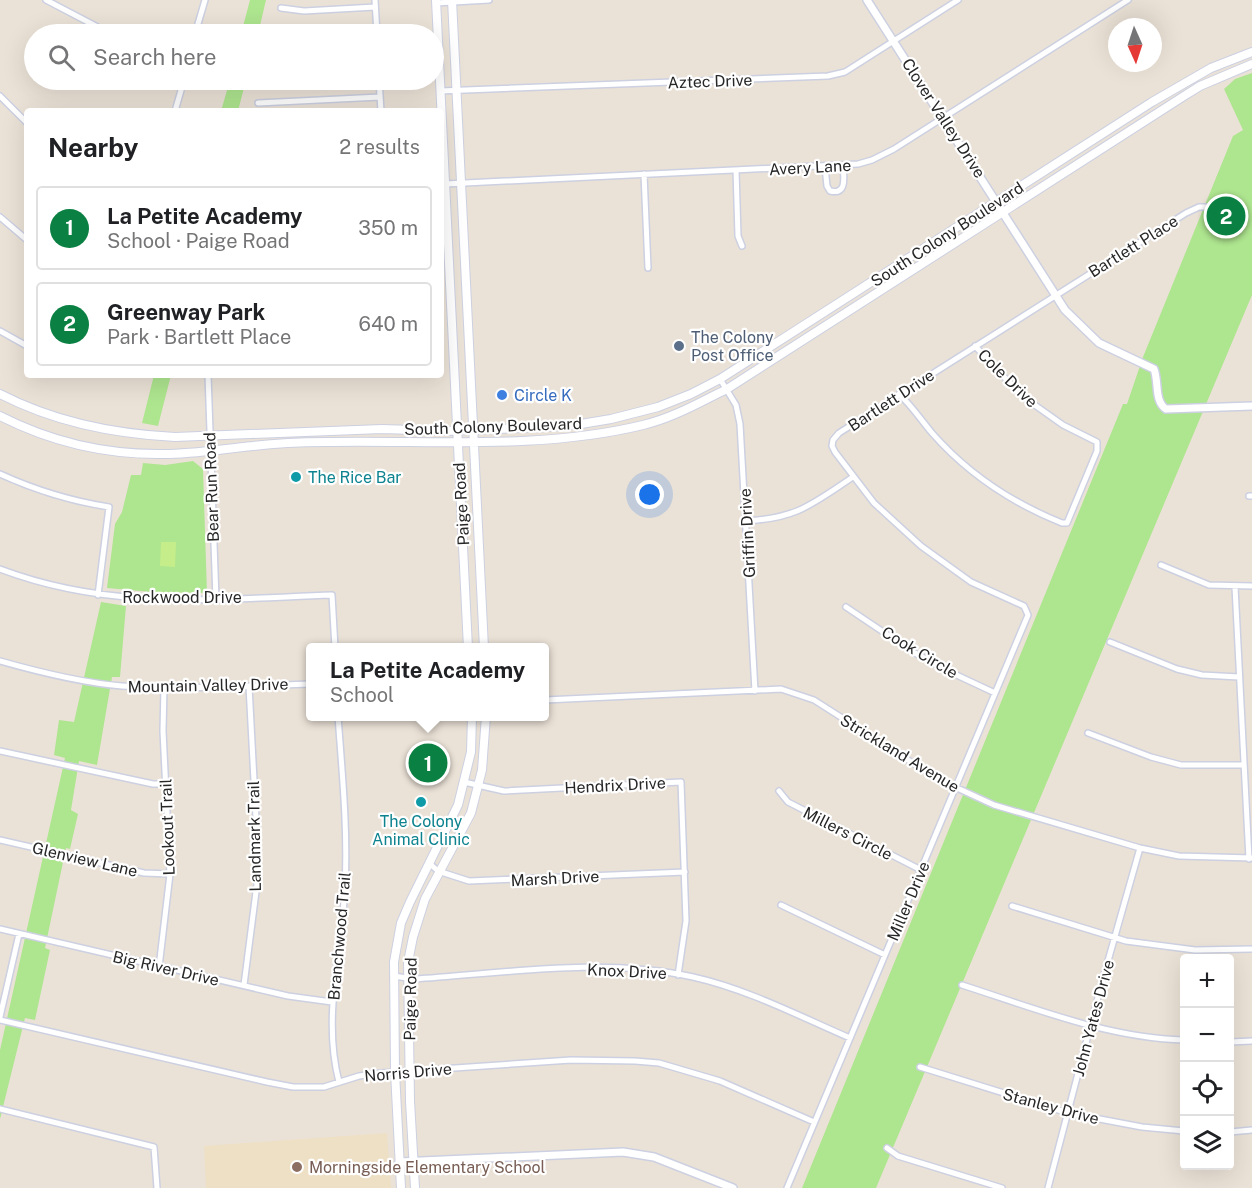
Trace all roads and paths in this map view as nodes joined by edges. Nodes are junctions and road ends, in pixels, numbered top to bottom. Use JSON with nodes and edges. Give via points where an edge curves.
{"nodes":[{"id":1,"x":46,"y":0,"type":"edge"},
{"id":2,"x":205,"y":0,"type":"edge"},
{"id":3,"x":489,"y":0,"type":"edge"},
{"id":4,"x":867,"y":0,"type":"edge"},
{"id":5,"x":958,"y":0,"type":"edge"},
{"id":6,"x":1128,"y":0,"type":"edge"},
{"id":7,"x":436,"y":1,"type":"edge"},
{"id":8,"x":452,"y":1,"type":"edge"},
{"id":9,"x":375,"y":3,"type":"edge"},
{"id":10,"x":281,"y":8,"type":"dead end"},
{"id":11,"x":92,"y":24,"type":"edge"},
{"id":12,"x":198,"y":24,"type":"edge"},
{"id":13,"x":376,"y":24,"type":"edge"},
{"id":14,"x":437,"y":24,"type":"edge"},
{"id":15,"x":894,"y":41,"type":"junction"},
{"id":16,"x":1252,"y":52,"type":"edge"},
{"id":17,"x":1252,"y":64,"type":"edge"},
{"id":18,"x":180,"y":90,"type":"edge"},
{"id":19,"x":380,"y":90,"type":"edge"},
{"id":20,"x":457,"y":90,"type":"junction"},
{"id":21,"x":440,"y":91,"type":"joint"},
{"id":22,"x":0,"y":96,"type":"edge"},
{"id":23,"x":380,"y":97,"type":"junction"},
{"id":24,"x":258,"y":103,"type":"dead end"},
{"id":25,"x":176,"y":108,"type":"edge"},
{"id":26,"x":381,"y":108,"type":"edge"},
{"id":27,"x":441,"y":108,"type":"edge"},
{"id":28,"x":943,"y":117,"type":"junction"},
{"id":29,"x":24,"y":120,"type":"edge"},
{"id":30,"x":444,"y":165,"type":"edge"},
{"id":31,"x":843,"y":166,"type":"junction"},
{"id":32,"x":825,"y":167,"type":"junction"},
{"id":33,"x":736,"y":170,"type":"junction"},
{"id":34,"x":644,"y":174,"type":"junction"},
{"id":35,"x":445,"y":184,"type":"junction"},
{"id":36,"x":461,"y":184,"type":"junction"},
{"id":37,"x":997,"y":203,"type":"junction"},
{"id":38,"x":1213,"y":207,"type":"dead end"},
{"id":39,"x":1004,"y":213,"type":"junction"},
{"id":40,"x":0,"y":217,"type":"edge"},
{"id":41,"x":24,"y":237,"type":"edge"},
{"id":42,"x":742,"y":246,"type":"dead end"},
{"id":43,"x":648,"y":268,"type":"dead end"},
{"id":44,"x":1056,"y":295,"type":"junction"},
{"id":45,"x":835,"y":306,"type":"junction"},
{"id":46,"x":841,"y":316,"type":"junction"},
{"id":47,"x":468,"y":330,"type":"junction"},
{"id":48,"x":0,"y":331,"type":"edge"},
{"id":49,"x":452,"y":334,"type":"junction"},
{"id":50,"x":24,"y":344,"type":"edge"},
{"id":51,"x":975,"y":346,"type":"junction"},
{"id":52,"x":208,"y":378,"type":"edge"},
{"id":53,"x":720,"y":379,"type":"junction"},
{"id":54,"x":727,"y":389,"type":"junction"},
{"id":55,"x":0,"y":394,"type":"edge"},
{"id":56,"x":899,"y":394,"type":"junction"},
{"id":57,"x":1252,"y":406,"type":"edge"},
{"id":58,"x":658,"y":407,"type":"junction"},
{"id":59,"x":0,"y":416,"type":"edge"},
{"id":60,"x":670,"y":416,"type":"junction"},
{"id":61,"x":611,"y":419,"type":"junction"},
{"id":62,"x":368,"y":429,"type":"junction"},
{"id":63,"x":457,"y":430,"type":"junction"},
{"id":64,"x":472,"y":430,"type":"junction"},
{"id":65,"x":310,"y":431,"type":"junction"},
{"id":66,"x":613,"y":431,"type":"junction"},
{"id":67,"x":209,"y":436,"type":"junction"},
{"id":68,"x":310,"y":442,"type":"junction"},
{"id":69,"x":377,"y":442,"type":"junction"},
{"id":70,"x":472,"y":442,"type":"junction"},
{"id":71,"x":458,"y":443,"type":"junction"},
{"id":72,"x":209,"y":451,"type":"junction"},
{"id":73,"x":0,"y":474,"type":"edge"},
{"id":74,"x":853,"y":477,"type":"junction"},
{"id":75,"x":746,"y":521,"type":"junction"},
{"id":76,"x":1161,"y":565,"type":"dead end"},
{"id":77,"x":464,"y":568,"type":"junction"},
{"id":78,"x":479,"y":568,"type":"junction"},
{"id":79,"x":0,"y":569,"type":"edge"},
{"id":80,"x":1252,"y":586,"type":"edge"},
{"id":81,"x":1235,"y":587,"type":"junction"},
{"id":82,"x":98,"y":595,"type":"junction"},
{"id":83,"x":216,"y":599,"type":"junction"},
{"id":84,"x":846,"y":607,"type":"dead end"},
{"id":85,"x":1028,"y":615,"type":"joint"},
{"id":86,"x":1110,"y":642,"type":"dead end"},
{"id":87,"x":335,"y":643,"type":"edge"},
{"id":88,"x":468,"y":643,"type":"edge"},
{"id":89,"x":484,"y":643,"type":"edge"},
{"id":90,"x":0,"y":661,"type":"edge"},
{"id":91,"x":1239,"y":677,"type":"junction"},
{"id":92,"x":306,"y":684,"type":"edge"},
{"id":93,"x":249,"y":686,"type":"junction"},
{"id":94,"x":164,"y":687,"type":"junction"},
{"id":95,"x":755,"y":691,"type":"junction"},
{"id":96,"x":995,"y":693,"type":"junction"},
{"id":97,"x":549,"y":700,"type":"edge"},
{"id":98,"x":338,"y":721,"type":"edge"},
{"id":99,"x":472,"y":721,"type":"edge"},
{"id":100,"x":486,"y":721,"type":"edge"},
{"id":101,"x":1088,"y":733,"type":"dead end"},
{"id":102,"x":0,"y":751,"type":"edge"},
{"id":103,"x":1243,"y":765,"type":"junction"},
{"id":104,"x":464,"y":782,"type":"junction"},
{"id":105,"x":166,"y":784,"type":"junction"},
{"id":106,"x":479,"y":786,"type":"junction"},
{"id":107,"x":955,"y":787,"type":"junction"},
{"id":108,"x":779,"y":791,"type":"dead end"},
{"id":109,"x":0,"y":840,"type":"edge"},
{"id":110,"x":1140,"y":848,"type":"junction"},
{"id":111,"x":1251,"y":858,"type":"edge"},
{"id":112,"x":429,"y":863,"type":"junction"},
{"id":113,"x":921,"y":870,"type":"junction"},
{"id":114,"x":438,"y":871,"type":"junction"},
{"id":115,"x":685,"y":872,"type":"junction"},
{"id":116,"x":170,"y":874,"type":"junction"},
{"id":117,"x":781,"y":904,"type":"dead end"},
{"id":118,"x":1012,"y":906,"type":"dead end"},
{"id":119,"x":0,"y":929,"type":"edge"},
{"id":120,"x":19,"y":934,"type":"junction"},
{"id":121,"x":1115,"y":938,"type":"junction"},
{"id":122,"x":1252,"y":949,"type":"edge"},
{"id":123,"x":885,"y":955,"type":"junction"},
{"id":124,"x":159,"y":967,"type":"junction"},
{"id":125,"x":678,"y":975,"type":"junction"},
{"id":126,"x":393,"y":976,"type":"junction"},
{"id":127,"x":407,"y":978,"type":"junction"},
{"id":128,"x":244,"y":985,"type":"junction"},
{"id":129,"x":962,"y":985,"type":"dead end"},
{"id":130,"x":332,"y":1002,"type":"junction"},
{"id":131,"x":0,"y":1018,"type":"edge"},
{"id":132,"x":1091,"y":1025,"type":"junction"},
{"id":133,"x":850,"y":1038,"type":"junction"},
{"id":134,"x":1180,"y":1039,"type":"edge"},
{"id":135,"x":1252,"y":1041,"type":"edge"},
{"id":136,"x":1234,"y":1042,"type":"edge"},
{"id":137,"x":920,"y":1067,"type":"dead end"},
{"id":138,"x":410,"y":1071,"type":"junction"},
{"id":139,"x":395,"y":1072,"type":"junction"},
{"id":140,"x":339,"y":1083,"type":"junction"},
{"id":141,"x":0,"y":1109,"type":"edge"},
{"id":142,"x":1068,"y":1113,"type":"junction"},
{"id":143,"x":814,"y":1122,"type":"junction"},
{"id":144,"x":1252,"y":1130,"type":"edge"},
{"id":145,"x":1180,"y":1131,"type":"edge"},
{"id":146,"x":1234,"y":1132,"type":"edge"},
{"id":147,"x":887,"y":1148,"type":"dead end"},
{"id":148,"x":413,"y":1161,"type":"junction"},
{"id":149,"x":399,"y":1162,"type":"junction"},
{"id":150,"x":157,"y":1188,"type":"edge"},
{"id":151,"x":401,"y":1188,"type":"edge"},
{"id":152,"x":415,"y":1188,"type":"edge"},
{"id":153,"x":733,"y":1188,"type":"edge"},
{"id":154,"x":787,"y":1188,"type":"edge"},
{"id":155,"x":1002,"y":1188,"type":"edge"},
{"id":156,"x":1048,"y":1188,"type":"edge"}],
"edges":[{"from":1,"to":11,"type":"street"},
{"from":2,"to":12,"type":"street"},
{"from":3,"to":8,"type":"street"},
{"from":4,"to":15,"type":"street","name":"Clover Valley Drive"},
{"from":5,"to":15,"type":"street","name":"Aztec Drive"},
{"from":6,"to":28,"type":"street","name":"Avery Lane"},
{"from":7,"to":8,"type":"street"},
{"from":7,"to":14,"type":"main road","name":"Paige Road"},
{"from":8,"to":20,"type":"main road","name":"Paige Road"},
{"from":9,"to":10,"type":"street","via":[[304,12]]},
{"from":9,"to":13,"type":"street"},
{"from":15,"to":20,"type":"street","name":"Aztec Drive","via":[[845,72],[828,76]]},
{"from":15,"to":28,"type":"street","name":"Clover Valley Drive"},
{"from":16,"to":37,"type":"main road","name":"South Colony Boulevard","via":[[1191,78]]},
{"from":17,"to":39,"type":"main road","name":"South Colony Boulevard","via":[[1192,91]]},
{"from":18,"to":25,"type":"street"},
{"from":19,"to":23,"type":"street"},
{"from":20,"to":21,"type":"street","name":"Aztec Drive"},
{"from":20,"to":36,"type":"main road","name":"Paige Road"},
{"from":21,"to":27,"type":"main road","name":"Paige Road"},
{"from":22,"to":29,"type":"street"},
{"from":23,"to":24,"type":"street"},
{"from":23,"to":26,"type":"street"},
{"from":28,"to":31,"type":"street","name":"Avery Lane","via":[[884,155]]},
{"from":28,"to":37,"type":"street","name":"Clover Valley Drive"},
{"from":30,"to":35,"type":"main road","name":"Paige Road"},
{"from":31,"to":32,"type":"street","name":"Avery Lane"},
{"from":31,"to":32,"type":"street","via":[[844,185],[835,192],[827,186]]},
{"from":32,"to":33,"type":"street","name":"Avery Lane"},
{"from":33,"to":34,"type":"street","name":"Avery Lane"},
{"from":33,"to":42,"type":"street","via":[[738,236]]},
{"from":34,"to":36,"type":"street","name":"Avery Lane"},
{"from":34,"to":43,"type":"street"},
{"from":35,"to":36,"type":"street","name":"Avery Lane"},
{"from":35,"to":49,"type":"main road","name":"Paige Road"},
{"from":36,"to":47,"type":"main road","name":"Paige Road"},
{"from":37,"to":39,"type":"street","name":"Clover Valley Drive"},
{"from":37,"to":45,"type":"main road","name":"South Colony Boulevard"},
{"from":38,"to":44,"type":"street","name":"Bartlett Place","via":[[1198,207],[1186,213]]},
{"from":39,"to":44,"type":"street","name":"Clover Valley Drive"},
{"from":39,"to":46,"type":"main road","name":"South Colony Boulevard"},
{"from":40,"to":41,"type":"street"},
{"from":44,"to":51,"type":"street","name":"Bartlett Drive"},
{"from":44,"to":57,"type":"street","name":"Clover Valley Drive","via":[[1099,343],[1154,369],[1158,400],[1166,409]]},
{"from":45,"to":46,"type":"main road"},
{"from":45,"to":53,"type":"main road","name":"South Colony Boulevard"},
{"from":46,"to":54,"type":"main road","name":"South Colony Boulevard"},
{"from":47,"to":49,"type":"main road"},
{"from":47,"to":64,"type":"main road","name":"Paige Road"},
{"from":48,"to":50,"type":"street"},
{"from":49,"to":63,"type":"main road","name":"Paige Road"},
{"from":51,"to":56,"type":"street","name":"Bartlett Drive"},
{"from":51,"to":56,"type":"street","name":"Cole Drive","via":[[1022,396],[1063,425],[1097,442],[1097,451],[1067,523],[1014,501],[971,471]]},
{"from":52,"to":67,"type":"street","name":"Bear Run Road"},
{"from":53,"to":54,"type":"street","name":"Griffin Drive"},
{"from":53,"to":58,"type":"main road","name":"South Colony Boulevard"},
{"from":54,"to":60,"type":"main road","name":"South Colony Boulevard"},
{"from":54,"to":75,"type":"street","name":"Griffin Drive","via":[[740,424]]},
{"from":55,"to":67,"type":"main road","name":"South Colony Boulevard","via":[[44,413],[94,427],[152,436]]},
{"from":56,"to":74,"type":"street","name":"Bartlett Drive","via":[[833,440],[835,452]]},
{"from":58,"to":60,"type":"main road"},
{"from":58,"to":61,"type":"main road","name":"South Colony Boulevard"},
{"from":59,"to":72,"type":"main road","name":"South Colony Boulevard","via":[[28,429],[105,450],[159,454]]},
{"from":60,"to":66,"type":"main road","name":"South Colony Boulevard"},
{"from":61,"to":64,"type":"main road","name":"South Colony Boulevard","via":[[548,427]]},
{"from":61,"to":66,"type":"main road"},
{"from":62,"to":63,"type":"main road","name":"South Colony Boulevard"},
{"from":62,"to":65,"type":"main road","name":"South Colony Boulevard"},
{"from":62,"to":69,"type":"main road"},
{"from":63,"to":64,"type":"main road","name":"South Colony Boulevard"},
{"from":63,"to":71,"type":"main road","name":"Paige Road"},
{"from":64,"to":70,"type":"main road","name":"Paige Road"},
{"from":65,"to":67,"type":"main road","name":"South Colony Boulevard"},
{"from":65,"to":68,"type":"main road"},
{"from":66,"to":70,"type":"main road","name":"South Colony Boulevard"},
{"from":67,"to":72,"type":"street","name":"Bear Run Road"},
{"from":68,"to":69,"type":"main road","name":"South Colony Boulevard"},
{"from":68,"to":72,"type":"main road","name":"South Colony Boulevard"},
{"from":69,"to":71,"type":"main road","name":"South Colony Boulevard"},
{"from":70,"to":71,"type":"main road","name":"South Colony Boulevard"},
{"from":70,"to":78,"type":"main road","name":"Paige Road"},
{"from":71,"to":77,"type":"main road","name":"Paige Road"},
{"from":72,"to":83,"type":"street","name":"Bear Run Road"},
{"from":73,"to":82,"type":"street","via":[[70,500],[109,507]]},
{"from":74,"to":75,"type":"street","via":[[819,501],[785,517]]},
{"from":74,"to":85,"type":"street","name":"Bartlett Drive","via":[[890,519],[933,557],[971,582],[1024,606]]},
{"from":75,"to":95,"type":"street","name":"Griffin Drive"},
{"from":76,"to":81,"type":"street","via":[[1209,585]]},
{"from":77,"to":78,"type":"main road"},
{"from":77,"to":88,"type":"main road","name":"Paige Road"},
{"from":78,"to":89,"type":"main road","name":"Paige Road"},
{"from":79,"to":82,"type":"street","name":"Rockwood Drive"},
{"from":80,"to":81,"type":"street"},
{"from":81,"to":91,"type":"street"},
{"from":82,"to":83,"type":"street","name":"Rockwood Drive"},
{"from":83,"to":87,"type":"street","name":"Rockwood Drive","via":[[332,595]]},
{"from":84,"to":96,"type":"street","name":"Cook Circle","via":[[913,652]]},
{"from":85,"to":96,"type":"street","name":"Miller Drive"},
{"from":86,"to":91,"type":"street","via":[[1177,669]]},
{"from":90,"to":94,"type":"street","name":"Mountain Valley Drive","via":[[98,683]]},
{"from":91,"to":103,"type":"street"},
{"from":92,"to":93,"type":"street","name":"Mountain Valley Drive"},
{"from":93,"to":94,"type":"street","name":"Mountain Valley Drive"},
{"from":93,"to":128,"type":"street","name":"Landmark Trail","via":[[257,884]]},
{"from":94,"to":105,"type":"street","name":"Lookout Trail"},
{"from":95,"to":97,"type":"street","name":"Strickland Avenue"},
{"from":95,"to":107,"type":"street","name":"Strickland Avenue","via":[[781,689],[807,696]]},
{"from":96,"to":107,"type":"street","name":"Miller Drive"},
{"from":98,"to":130,"type":"street","name":"Branchwood Trail","via":[[345,887]]},
{"from":99,"to":104,"type":"main road","name":"Paige Road","via":[[471,752]]},
{"from":100,"to":106,"type":"main road","name":"Paige Road"},
{"from":101,"to":103,"type":"street","via":[[1182,765]]},
{"from":102,"to":105,"type":"street"},
{"from":103,"to":111,"type":"street"},
{"from":104,"to":106,"type":"street","name":"Hendrix Drive"},
{"from":104,"to":112,"type":"main road","name":"Paige Road","via":[[450,825]]},
{"from":105,"to":116,"type":"street","name":"Lookout Trail"},
{"from":106,"to":114,"type":"main road","name":"Paige Road","via":[[464,830]]},
{"from":106,"to":115,"type":"street","name":"Hendrix Drive","via":[[504,791],[681,782]]},
{"from":107,"to":110,"type":"street","name":"Strickland Avenue","via":[[994,805]]},
{"from":107,"to":113,"type":"street","name":"Miller Drive"},
{"from":108,"to":113,"type":"street","name":"Millers Circle","via":[[788,802]]},
{"from":109,"to":116,"type":"street","name":"Glenview Lane","via":[[144,873]]},
{"from":110,"to":111,"type":"street","name":"Strickland Avenue","via":[[1179,856]]},
{"from":110,"to":121,"type":"street","name":"John Yates Drive"},
{"from":112,"to":114,"type":"street","name":"Marsh Drive"},
{"from":112,"to":126,"type":"main road","name":"Paige Road","via":[[401,923]]},
{"from":113,"to":123,"type":"street","name":"Miller Drive"},
{"from":114,"to":115,"type":"street","name":"Marsh Drive","via":[[486,881]]},
{"from":114,"to":127,"type":"main road","name":"Paige Road","via":[[417,922]]},
{"from":115,"to":125,"type":"street","name":"Hendrix Drive","via":[[686,921]]},
{"from":116,"to":124,"type":"street","name":"Lookout Trail"},
{"from":117,"to":123,"type":"street"},
{"from":118,"to":121,"type":"street"},
{"from":119,"to":120,"type":"street","name":"Big River Drive"},
{"from":120,"to":124,"type":"street","name":"Big River Drive"},
{"from":120,"to":131,"type":"street"},
{"from":121,"to":122,"type":"street","via":[[1195,950]]},
{"from":121,"to":132,"type":"street","name":"John Yates Drive"},
{"from":123,"to":133,"type":"street","name":"Miller Drive"},
{"from":124,"to":128,"type":"street","name":"Big River Drive"},
{"from":125,"to":127,"type":"street","name":"Knox Drive","via":[[571,968]]},
{"from":125,"to":133,"type":"street","name":"Knox Drive","via":[[747,995]]},
{"from":126,"to":127,"type":"street","name":"Knox Drive"},
{"from":126,"to":139,"type":"main road","name":"Paige Road"},
{"from":127,"to":138,"type":"main road","name":"Paige Road"},
{"from":128,"to":130,"type":"street","name":"Big River Drive"},
{"from":129,"to":132,"type":"street"},
{"from":130,"to":140,"type":"street","name":"Branchwood Trail","via":[[333,1059]]},
{"from":131,"to":140,"type":"street","name":"Norris Drive","via":[[276,1083],[305,1088]]},
{"from":132,"to":134,"type":"street"},
{"from":132,"to":142,"type":"street","name":"John Yates Drive"},
{"from":133,"to":143,"type":"street","name":"Miller Drive"},
{"from":135,"to":136,"type":"street"},
{"from":137,"to":142,"type":"street","name":"Stanley Drive"},
{"from":138,"to":139,"type":"street","name":"Norris Drive"},
{"from":138,"to":143,"type":"street","name":"Norris Drive","via":[[571,1060],[659,1063],[720,1081]]},
{"from":138,"to":148,"type":"main road","name":"Paige Road"},
{"from":139,"to":140,"type":"street","name":"Norris Drive","via":[[359,1076]]},
{"from":139,"to":149,"type":"main road","name":"Paige Road"},
{"from":141,"to":150,"type":"street","via":[[154,1147]]},
{"from":142,"to":145,"type":"street","name":"Stanley Drive"},
{"from":142,"to":156,"type":"street","name":"John Yates Drive"},
{"from":143,"to":154,"type":"street","name":"Miller Drive"},
{"from":144,"to":146,"type":"street"},
{"from":147,"to":155,"type":"street","via":[[898,1156]]},
{"from":148,"to":149,"type":"street"},
{"from":148,"to":152,"type":"main road","name":"Paige Road"},
{"from":148,"to":153,"type":"street","via":[[623,1152],[654,1157]]},
{"from":149,"to":151,"type":"main road","name":"Paige Road"}]}
